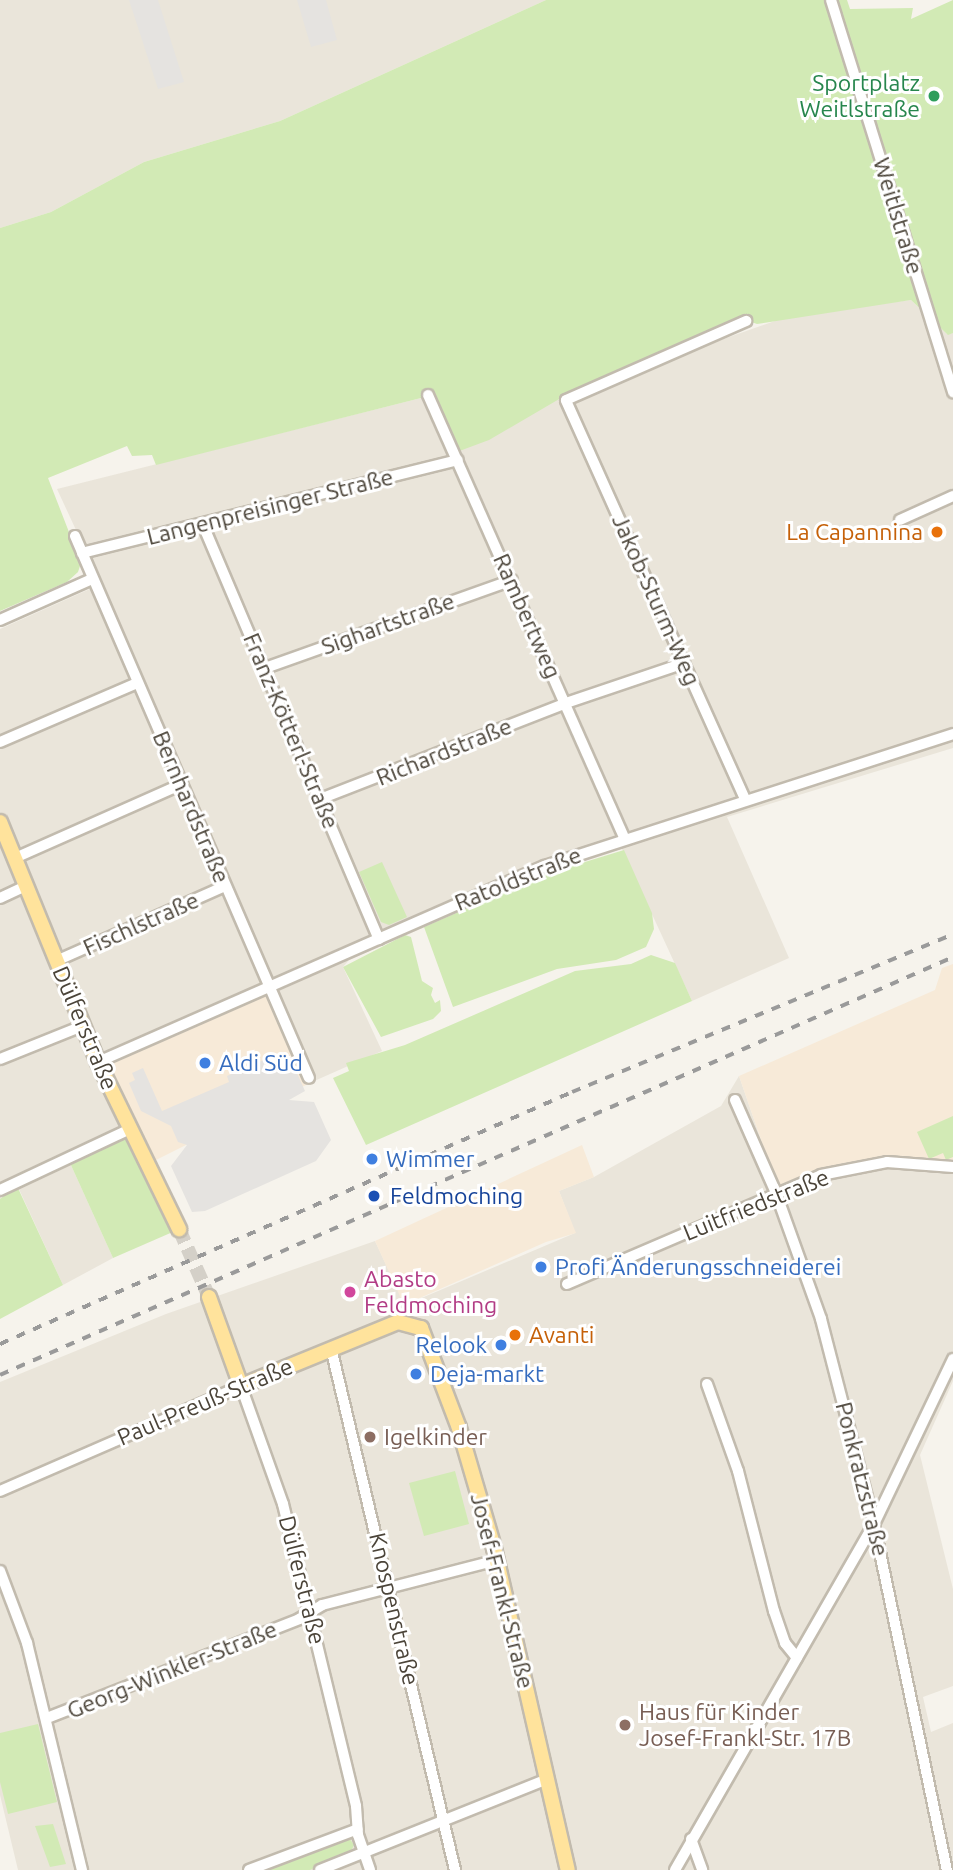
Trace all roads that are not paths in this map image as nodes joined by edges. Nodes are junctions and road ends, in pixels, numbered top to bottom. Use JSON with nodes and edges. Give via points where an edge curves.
{"nodes":[{"id":1,"x":831,"y":0,"type":"edge"},
{"id":2,"x":746,"y":321,"type":"dead end"},
{"id":3,"x":953,"y":392,"type":"edge"},
{"id":4,"x":428,"y":395,"type":"dead end"},
{"id":5,"x":458,"y":460,"type":"junction"},
{"id":6,"x":953,"y":496,"type":"edge"},
{"id":7,"x":900,"y":520,"type":"dead end"},
{"id":8,"x":204,"y":524,"type":"junction"},
{"id":9,"x":75,"y":536,"type":"dead end"},
{"id":10,"x":82,"y":553,"type":"junction"},
{"id":11,"x":92,"y":579,"type":"junction"},
{"id":12,"x":512,"y":580,"type":"junction"},
{"id":13,"x":0,"y":620,"type":"edge"},
{"id":14,"x":684,"y":663,"type":"junction"},
{"id":15,"x":265,"y":668,"type":"junction"},
{"id":16,"x":137,"y":683,"type":"junction"},
{"id":17,"x":566,"y":703,"type":"junction"},
{"id":18,"x":953,"y":734,"type":"edge"},
{"id":19,"x":0,"y":742,"type":"edge"},
{"id":20,"x":182,"y":784,"type":"junction"},
{"id":21,"x":320,"y":799,"type":"junction"},
{"id":22,"x":745,"y":799,"type":"junction"},
{"id":23,"x":0,"y":822,"type":"edge"},
{"id":24,"x":624,"y":838,"type":"junction"},
{"id":25,"x":15,"y":858,"type":"junction"},
{"id":26,"x":26,"y":886,"type":"junction"},
{"id":27,"x":225,"y":886,"type":"junction"},
{"id":28,"x":0,"y":898,"type":"edge"},
{"id":29,"x":379,"y":939,"type":"junction"},
{"id":30,"x":56,"y":961,"type":"junction"},
{"id":31,"x":272,"y":988,"type":"junction"},
{"id":32,"x":82,"y":1026,"type":"junction"},
{"id":33,"x":0,"y":1059,"type":"edge"},
{"id":34,"x":98,"y":1062,"type":"junction"},
{"id":35,"x":309,"y":1078,"type":"dead end"},
{"id":36,"x":735,"y":1100,"type":"dead end"},
{"id":37,"x":130,"y":1129,"type":"junction"},
{"id":38,"x":953,"y":1167,"type":"edge"},
{"id":39,"x":0,"y":1189,"type":"edge"},
{"id":40,"x":776,"y":1193,"type":"junction"},
{"id":41,"x":179,"y":1229,"type":"tunnel mouth"},
{"id":42,"x":567,"y":1284,"type":"dead end"},
{"id":43,"x":209,"y":1297,"type":"tunnel mouth"},
{"id":44,"x":412,"y":1322,"type":"joint"},
{"id":45,"x":331,"y":1348,"type":"junction"},
{"id":46,"x":953,"y":1359,"type":"edge"},
{"id":47,"x":707,"y":1384,"type":"dead end"},
{"id":48,"x":242,"y":1385,"type":"junction"},
{"id":49,"x":0,"y":1491,"type":"edge"},
{"id":50,"x":874,"y":1524,"type":"junction"},
{"id":51,"x":497,"y":1560,"type":"junction"},
{"id":52,"x":0,"y":1571,"type":"edge"},
{"id":53,"x":389,"y":1587,"type":"junction"},
{"id":54,"x":310,"y":1611,"type":"junction"},
{"id":55,"x":797,"y":1658,"type":"junction"},
{"id":56,"x":47,"y":1718,"type":"junction"},
{"id":57,"x":548,"y":1779,"type":"junction"},
{"id":58,"x":443,"y":1821,"type":"junction"},
{"id":59,"x":358,"y":1829,"type":"junction"},
{"id":60,"x":691,"y":1839,"type":"junction"},
{"id":61,"x":366,"y":1853,"type":"junction"},
{"id":62,"x":82,"y":1870,"type":"edge"},
{"id":63,"x":249,"y":1870,"type":"edge"},
{"id":64,"x":320,"y":1870,"type":"edge"},
{"id":65,"x":370,"y":1870,"type":"edge"},
{"id":66,"x":455,"y":1870,"type":"edge"},
{"id":67,"x":568,"y":1870,"type":"edge"},
{"id":68,"x":675,"y":1870,"type":"edge"},
{"id":69,"x":702,"y":1870,"type":"edge"},
{"id":70,"x":947,"y":1870,"type":"edge"}],
"edges":[{"from":1,"to":3,"type":"street","name":"Weitlstraße"},
{"from":2,"to":14,"type":"street","name":"Jakob-Sturm-Weg","via":[[566,400]]},
{"from":4,"to":5,"type":"street","name":"Rambertweg"},
{"from":5,"to":8,"type":"street","name":"Langenpreisinger Straße"},
{"from":5,"to":12,"type":"street","name":"Rambertweg"},
{"from":6,"to":7,"type":"street"},
{"from":8,"to":10,"type":"street","name":"Langenpreisinger Straße"},
{"from":8,"to":15,"type":"street","name":"Franz-Kötterl-Straße"},
{"from":9,"to":10,"type":"street","name":"Bernhardstraße"},
{"from":10,"to":11,"type":"street","name":"Bernhardstraße"},
{"from":11,"to":13,"type":"street"},
{"from":11,"to":16,"type":"street","name":"Bernhardstraße"},
{"from":12,"to":15,"type":"street","name":"Sighartstraße"},
{"from":12,"to":17,"type":"street","name":"Rambertweg"},
{"from":14,"to":17,"type":"street","name":"Richardstraße"},
{"from":14,"to":22,"type":"street","name":"Jakob-Sturm-Weg"},
{"from":15,"to":21,"type":"street","name":"Franz-Kötterl-Straße"},
{"from":16,"to":19,"type":"street"},
{"from":16,"to":20,"type":"street","name":"Bernhardstraße"},
{"from":17,"to":21,"type":"street","name":"Richardstraße"},
{"from":17,"to":24,"type":"street","name":"Rambertweg"},
{"from":18,"to":22,"type":"street","name":"Ratoldstraße"},
{"from":20,"to":25,"type":"street"},
{"from":20,"to":27,"type":"street","name":"Bernhardstraße"},
{"from":21,"to":29,"type":"street","name":"Franz-Kötterl-Straße"},
{"from":22,"to":24,"type":"street","name":"Ratoldstraße"},
{"from":23,"to":25,"type":"main road","name":"Dülferstraße"},
{"from":24,"to":29,"type":"street","name":"Ratoldstraße","via":[[545,866]]},
{"from":25,"to":26,"type":"main road","name":"Dülferstraße"},
{"from":26,"to":28,"type":"street"},
{"from":26,"to":30,"type":"main road","name":"Dülferstraße"},
{"from":27,"to":30,"type":"street","name":"Fischlstraße"},
{"from":27,"to":31,"type":"street","name":"Bernhardstraße"},
{"from":29,"to":31,"type":"street","name":"Ratoldstraße"},
{"from":30,"to":32,"type":"main road","name":"Dülferstraße"},
{"from":31,"to":34,"type":"street","name":"Ratoldstraße"},
{"from":31,"to":35,"type":"street","name":"Bernhardstraße"},
{"from":32,"to":33,"type":"street"},
{"from":32,"to":34,"type":"main road","name":"Dülferstraße"},
{"from":34,"to":37,"type":"main road","name":"Dülferstraße"},
{"from":36,"to":40,"type":"street","name":"Ponkratzstraße"},
{"from":37,"to":39,"type":"street"},
{"from":37,"to":41,"type":"main road","name":"Dülferstraße"},
{"from":38,"to":40,"type":"street","name":"Luitfriedstraße","via":[[887,1162],[821,1175]]},
{"from":40,"to":42,"type":"street","name":"Luitfriedstraße"},
{"from":40,"to":50,"type":"street","name":"Ponkratzstraße","via":[[821,1319]]},
{"from":43,"to":48,"type":"main road","name":"Dülferstraße"},
{"from":44,"to":45,"type":"main road","name":"Paul-Preuß-Straße","via":[[398,1322]]},
{"from":44,"to":51,"type":"main road","name":"Josef-Frankl-Straße","via":[[421,1328],[437,1363]]},
{"from":45,"to":48,"type":"main road","name":"Paul-Preuß-Straße"},
{"from":45,"to":53,"type":"street","name":"Knospenstraße"},
{"from":46,"to":50,"type":"street"},
{"from":47,"to":55,"type":"street","via":[[738,1471],[774,1611],[785,1643]]},
{"from":48,"to":49,"type":"street","name":"Paul-Preuß-Straße"},
{"from":48,"to":54,"type":"street","name":"Dülferstraße","via":[[273,1472]]},
{"from":50,"to":55,"type":"street"},
{"from":50,"to":70,"type":"street","name":"Ponkratzstraße"},
{"from":51,"to":53,"type":"street","name":"Georg-Winkler-Straße"},
{"from":51,"to":57,"type":"main road","name":"Josef-Frankl-Straße"},
{"from":52,"to":56,"type":"street","via":[[27,1643]]},
{"from":53,"to":54,"type":"street","name":"Georg-Winkler-Straße"},
{"from":53,"to":58,"type":"street","name":"Knospenstraße"},
{"from":54,"to":56,"type":"street","name":"Georg-Winkler-Straße","via":[[151,1680]]},
{"from":54,"to":59,"type":"street","name":"Dülferstraße"},
{"from":55,"to":60,"type":"street"},
{"from":56,"to":62,"type":"street"},
{"from":57,"to":58,"type":"street"},
{"from":57,"to":67,"type":"main road","name":"Josef-Frankl-Straße"},
{"from":58,"to":61,"type":"street"},
{"from":58,"to":66,"type":"street","name":"Knospenstraße"},
{"from":59,"to":61,"type":"street","name":"Dülferstraße"},
{"from":59,"to":63,"type":"street"},
{"from":60,"to":68,"type":"street"},
{"from":60,"to":69,"type":"street"},
{"from":61,"to":64,"type":"street"},
{"from":61,"to":65,"type":"street","name":"Dülferstraße"}]}
